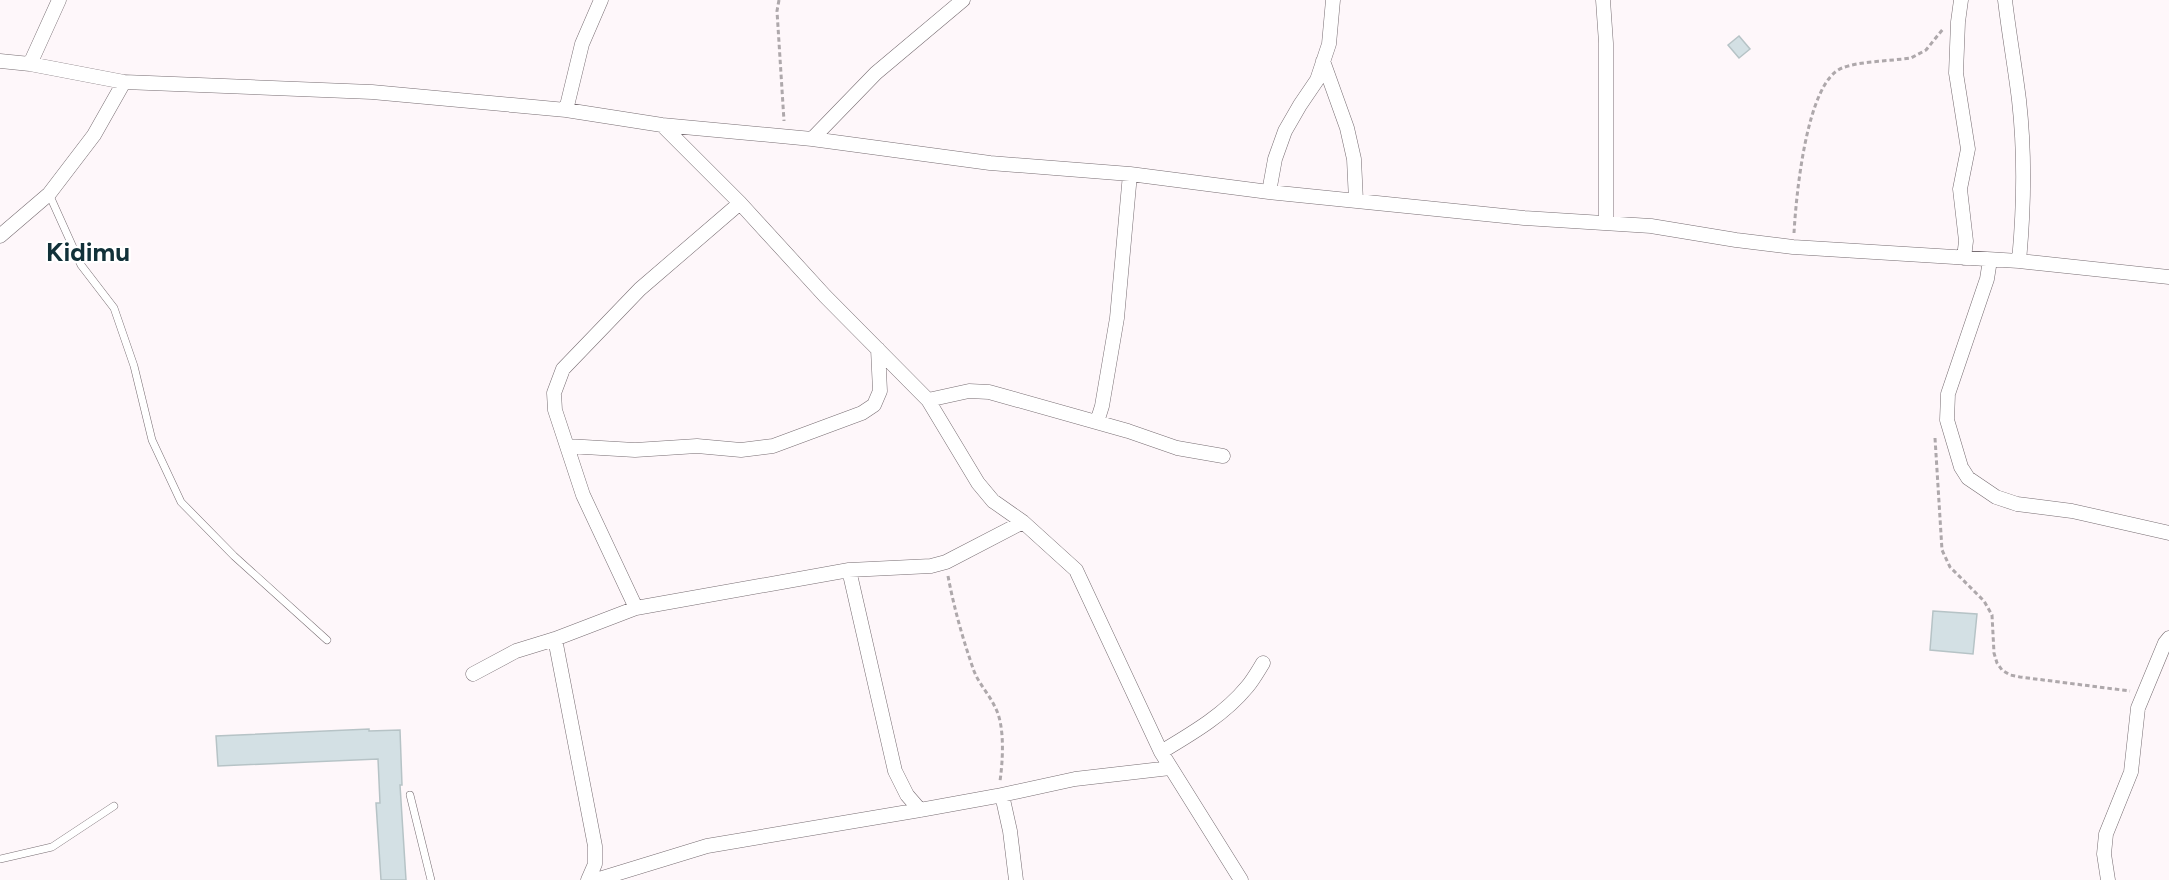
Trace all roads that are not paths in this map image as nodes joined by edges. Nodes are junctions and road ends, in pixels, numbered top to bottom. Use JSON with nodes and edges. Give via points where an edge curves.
{"nodes":[{"id":1,"x":59,"y":0,"type":"edge"},
{"id":2,"x":601,"y":0,"type":"edge"},
{"id":3,"x":963,"y":0,"type":"edge"},
{"id":4,"x":1333,"y":0,"type":"edge"},
{"id":5,"x":1603,"y":0,"type":"edge"},
{"id":6,"x":1961,"y":0,"type":"edge"},
{"id":7,"x":2005,"y":0,"type":"edge"},
{"id":8,"x":948,"y":5,"type":"edge"},
{"id":9,"x":0,"y":61,"type":"edge"},
{"id":10,"x":1323,"y":61,"type":"junction"},
{"id":11,"x":30,"y":64,"type":"junction"},
{"id":12,"x":124,"y":82,"type":"junction"},
{"id":13,"x":566,"y":110,"type":"junction"},
{"id":14,"x":662,"y":125,"type":"junction"},
{"id":15,"x":812,"y":139,"type":"junction"},
{"id":16,"x":1130,"y":174,"type":"junction"},
{"id":17,"x":1269,"y":192,"type":"junction"},
{"id":18,"x":48,"y":194,"type":"junction"},
{"id":19,"x":1356,"y":201,"type":"junction"},
{"id":20,"x":740,"y":203,"type":"junction"},
{"id":21,"x":1606,"y":223,"type":"junction"},
{"id":22,"x":0,"y":236,"type":"edge"},
{"id":23,"x":1964,"y":258,"type":"junction"},
{"id":24,"x":1990,"y":260,"type":"junction"},
{"id":25,"x":2019,"y":261,"type":"junction"},
{"id":26,"x":2169,"y":277,"type":"edge"},
{"id":27,"x":878,"y":349,"type":"junction"},
{"id":28,"x":928,"y":400,"type":"junction"},
{"id":29,"x":1097,"y":422,"type":"junction"},
{"id":30,"x":567,"y":446,"type":"junction"},
{"id":31,"x":1223,"y":456,"type":"dead end"},
{"id":32,"x":1023,"y":522,"type":"junction"},
{"id":33,"x":2169,"y":533,"type":"edge"},
{"id":34,"x":849,"y":570,"type":"junction"},
{"id":35,"x":636,"y":608,"type":"junction"},
{"id":36,"x":2169,"y":638,"type":"edge"},
{"id":37,"x":555,"y":639,"type":"junction"},
{"id":38,"x":327,"y":640,"type":"dead end"},
{"id":39,"x":1263,"y":663,"type":"dead end"},
{"id":40,"x":472,"y":674,"type":"dead end"},
{"id":41,"x":1161,"y":753,"type":"junction"},
{"id":42,"x":1170,"y":768,"type":"junction"},
{"id":43,"x":410,"y":795,"type":"dead end"},
{"id":44,"x":1000,"y":796,"type":"junction"},
{"id":45,"x":114,"y":806,"type":"dead end"},
{"id":46,"x":920,"y":810,"type":"junction"},
{"id":47,"x":0,"y":859,"type":"edge"},
{"id":48,"x":431,"y":880,"type":"edge"},
{"id":49,"x":588,"y":880,"type":"edge"},
{"id":50,"x":596,"y":880,"type":"edge"},
{"id":51,"x":1016,"y":880,"type":"edge"},
{"id":52,"x":1241,"y":880,"type":"edge"},
{"id":53,"x":2108,"y":880,"type":"edge"}],
"edges":[{"from":1,"to":11,"type":"street"},
{"from":2,"to":13,"type":"street","via":[[582,44]]},
{"from":3,"to":8,"type":"street"},
{"from":4,"to":10,"type":"street","via":[[1329,44]]},
{"from":5,"to":21,"type":"street"},
{"from":6,"to":23,"type":"street","via":[[1956,73],[1968,149],[1960,189]]},
{"from":7,"to":25,"type":"street","via":[[2019,96]]},
{"from":8,"to":15,"type":"street"},
{"from":9,"to":11,"type":"street"},
{"from":10,"to":17,"type":"street","via":[[1317,80],[1285,131]]},
{"from":10,"to":19,"type":"street","via":[[1347,128],[1354,159]]},
{"from":11,"to":12,"type":"street"},
{"from":12,"to":13,"type":"street","via":[[372,92]]},
{"from":12,"to":18,"type":"street","via":[[94,135]]},
{"from":13,"to":14,"type":"street"},
{"from":14,"to":15,"type":"street"},
{"from":14,"to":20,"type":"street"},
{"from":15,"to":16,"type":"street","via":[[990,163]]},
{"from":16,"to":17,"type":"street"},
{"from":16,"to":29,"type":"street","via":[[1117,318]]},
{"from":17,"to":19,"type":"street"},
{"from":18,"to":22,"type":"street"},
{"from":18,"to":38,"type":"lane","via":[[81,265],[114,308],[134,366],[152,440],[181,502]]},
{"from":19,"to":21,"type":"street"},
{"from":20,"to":27,"type":"street"},
{"from":20,"to":30,"type":"street","via":[[640,289],[563,369],[554,393],[555,410]]},
{"from":21,"to":23,"type":"street","via":[[1793,247]]},
{"from":23,"to":24,"type":"street"},
{"from":24,"to":25,"type":"street"},
{"from":24,"to":33,"type":"street","via":[[1948,394],[1947,420],[1968,478],[1996,497],[2017,504]]},
{"from":25,"to":26,"type":"street"},
{"from":27,"to":28,"type":"street"},
{"from":27,"to":30,"type":"street","via":[[880,390],[874,405],[773,446],[741,450],[697,446],[635,450]]},
{"from":28,"to":29,"type":"street","via":[[969,391],[989,392]]},
{"from":28,"to":32,"type":"street","via":[[978,483],[993,501]]},
{"from":29,"to":31,"type":"street","via":[[1177,448]]},
{"from":30,"to":35,"type":"street","via":[[583,495]]},
{"from":32,"to":34,"type":"street","via":[[946,562]]},
{"from":32,"to":41,"type":"street","via":[[1076,570]]},
{"from":34,"to":35,"type":"street"},
{"from":34,"to":46,"type":"street","via":[[895,771]]},
{"from":35,"to":37,"type":"street"},
{"from":36,"to":53,"type":"street","via":[[2138,708],[2131,772],[2106,834]]},
{"from":37,"to":40,"type":"street","via":[[516,651]]},
{"from":37,"to":49,"type":"street","via":[[595,846],[595,864]]},
{"from":39,"to":41,"type":"street","via":[[1228,706]]},
{"from":41,"to":42,"type":"street"},
{"from":42,"to":44,"type":"street","via":[[1075,778]]},
{"from":42,"to":52,"type":"street"},
{"from":43,"to":48,"type":"lane"},
{"from":44,"to":46,"type":"street"},
{"from":44,"to":51,"type":"street","via":[[1010,831]]},
{"from":45,"to":47,"type":"lane","via":[[52,847]]},
{"from":46,"to":50,"type":"street","via":[[707,846]]}]}
